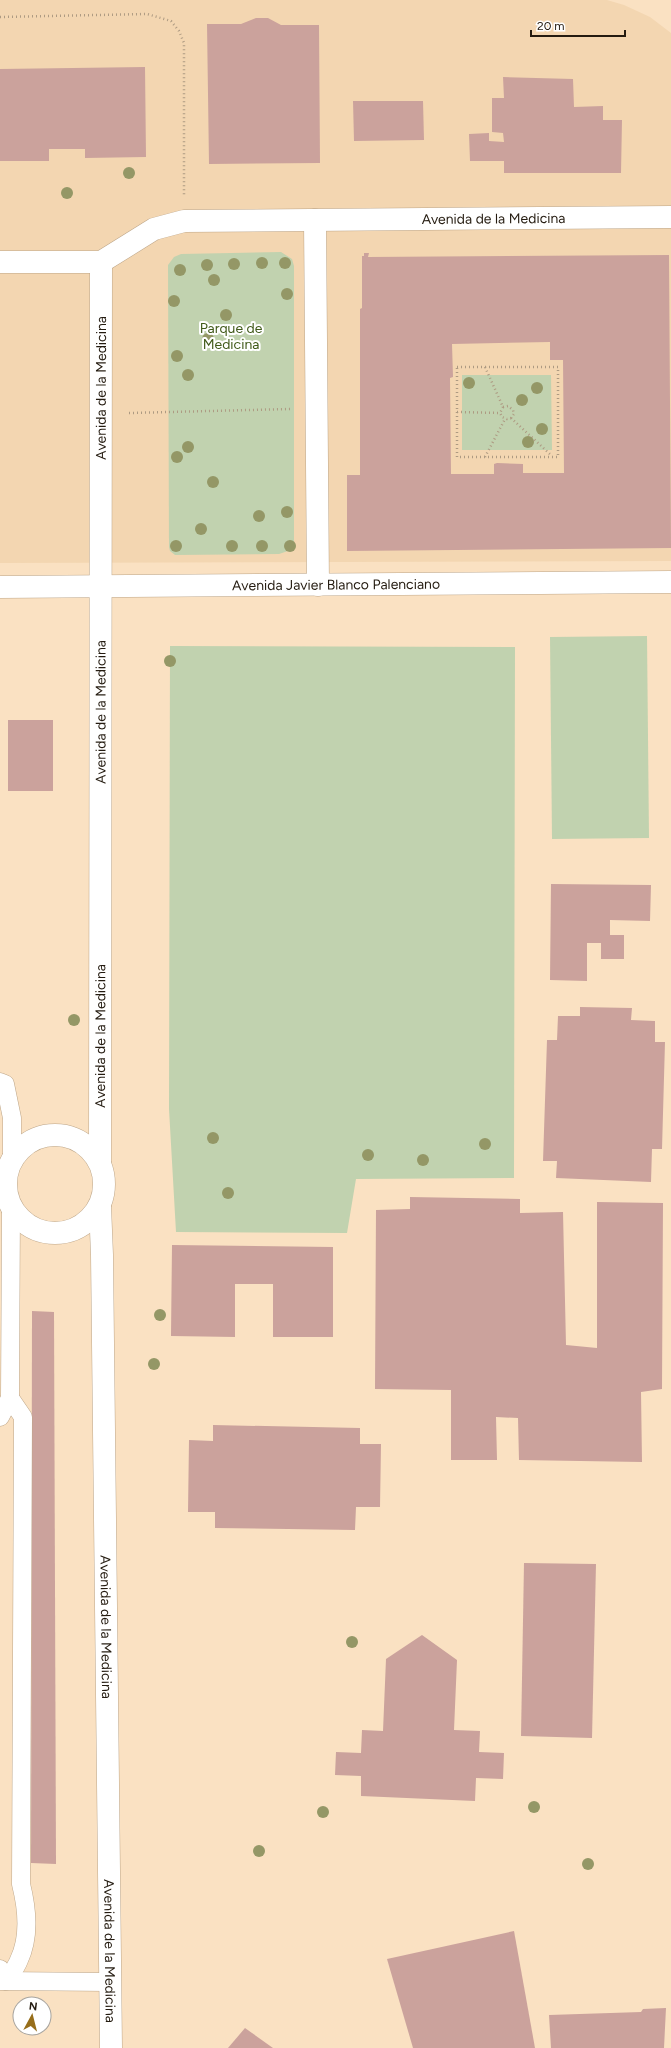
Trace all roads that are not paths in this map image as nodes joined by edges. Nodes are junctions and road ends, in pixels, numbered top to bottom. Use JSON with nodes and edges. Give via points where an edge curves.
{"nodes":[{"id":1,"x":671,"y":217,"type":"edge"},
{"id":2,"x":316,"y":220,"type":"junction"},
{"id":3,"x":0,"y":262,"type":"edge"},
{"id":4,"x":101,"y":262,"type":"junction"},
{"id":5,"x":671,"y":582,"type":"edge"},
{"id":6,"x":318,"y":585,"type":"junction"},
{"id":7,"x":100,"y":586,"type":"junction"},
{"id":8,"x":0,"y":587,"type":"edge"},
{"id":9,"x":0,"y":1082,"type":"edge"},
{"id":10,"x":6,"y":1118,"type":"edge"},
{"id":11,"x":12,"y":1161,"type":"junction"},
{"id":12,"x":100,"y":1162,"type":"junction"},
{"id":13,"x":100,"y":1206,"type":"junction"},
{"id":14,"x":11,"y":1207,"type":"junction"},
{"id":15,"x":5,"y":1398,"type":"edge"},
{"id":16,"x":0,"y":1417,"type":"edge"},
{"id":17,"x":2,"y":1977,"type":"edge"},
{"id":18,"x":110,"y":1982,"type":"junction"},
{"id":19,"x":111,"y":2048,"type":"edge"}],
"edges":[{"from":1,"to":2,"type":"street","name":"Avenida de la Medicina"},
{"from":2,"to":4,"type":"street","name":"Avenida de la Medicina","via":[[184,221],[154,229]]},
{"from":2,"to":6,"type":"street"},
{"from":3,"to":4,"type":"street"},
{"from":4,"to":7,"type":"street","name":"Avenida de la Medicina"},
{"from":5,"to":6,"type":"street","name":"Avenida Javier Blanco Palenciano"},
{"from":6,"to":7,"type":"street","name":"Avenida Javier Blanco Palenciano"},
{"from":7,"to":8,"type":"street","name":"Avenida Javier Blanco Palenciano"},
{"from":7,"to":12,"type":"street","name":"Avenida de la Medicina"},
{"from":9,"to":10,"type":"lane","via":[[4,1084]]},
{"from":10,"to":11,"type":"lane"},
{"from":11,"to":12,"type":"street","via":[[21,1149],[33,1140],[48,1135],[64,1135],[78,1140],[91,1149]]},
{"from":11,"to":14,"type":"street","via":[[6,1176],[6,1192]]},
{"from":12,"to":13,"type":"street","via":[[105,1191]]},
{"from":13,"to":14,"type":"street","via":[[92,1218],[79,1228],[64,1233],[48,1234],[20,1220]]},
{"from":13,"to":18,"type":"street","name":"Avenida de la Medicina","via":[[103,1270]]},
{"from":14,"to":15,"type":"lane"},
{"from":15,"to":16,"type":"lane"},
{"from":15,"to":17,"type":"lane","via":[[23,1417],[21,1884],[26,1910],[24,1940],[19,1960]]},
{"from":17,"to":18,"type":"lane"},
{"from":18,"to":19,"type":"street","name":"Avenida de la Medicina"}]}
